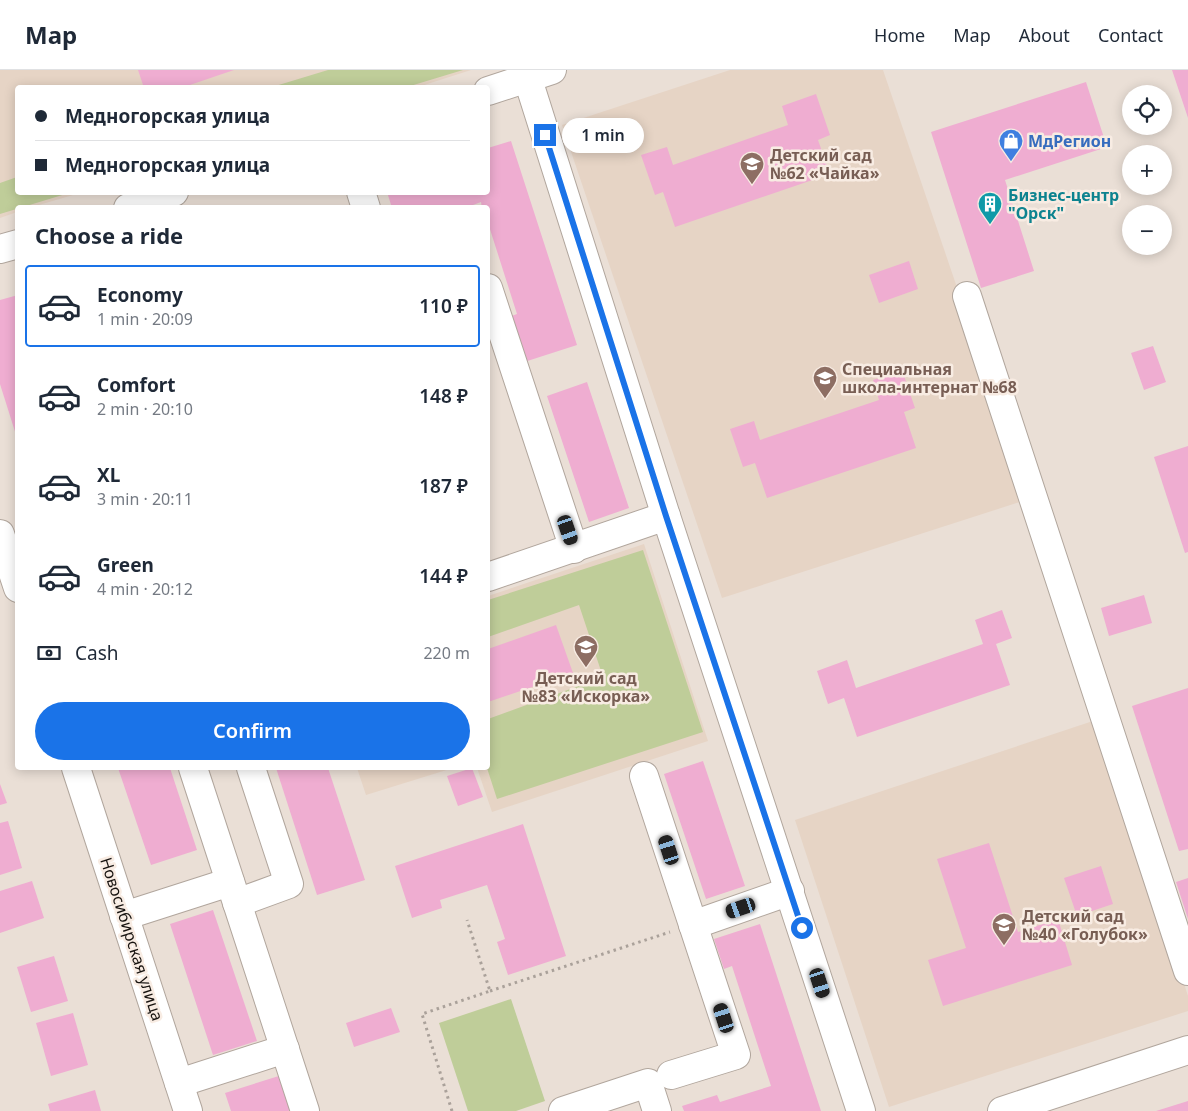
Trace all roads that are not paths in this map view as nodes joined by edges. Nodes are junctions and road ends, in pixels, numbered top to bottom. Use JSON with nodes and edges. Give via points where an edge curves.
{"nodes":[{"id":1,"x":535,"y":73,"type":"edge"},
{"id":2,"x":490,"y":90,"type":"edge"},
{"id":3,"x":166,"y":195,"type":"edge"},
{"id":4,"x":138,"y":205,"type":"edge"},
{"id":5,"x":15,"y":245,"type":"edge"},
{"id":6,"x":0,"y":249,"type":"edge"},
{"id":7,"x":490,"y":294,"type":"edge"},
{"id":8,"x":967,"y":296,"type":"dead end"},
{"id":9,"x":666,"y":516,"type":"junction"},
{"id":10,"x":0,"y":534,"type":"edge"},
{"id":11,"x":574,"y":549,"type":"junction"},
{"id":12,"x":490,"y":576,"type":"edge"},
{"id":13,"x":15,"y":579,"type":"edge"},
{"id":14,"x":77,"y":770,"type":"edge"},
{"id":15,"x":194,"y":770,"type":"edge"},
{"id":16,"x":252,"y":770,"type":"edge"},
{"id":17,"x":644,"y":776,"type":"dead end"},
{"id":18,"x":790,"y":891,"type":"junction"},
{"id":19,"x":234,"y":893,"type":"junction"},
{"id":20,"x":124,"y":916,"type":"junction"},
{"id":21,"x":693,"y":925,"type":"junction"},
{"id":22,"x":1188,"y":971,"type":"edge"},
{"id":23,"x":284,"y":1049,"type":"junction"},
{"id":24,"x":1188,"y":1050,"type":"edge"},
{"id":25,"x":671,"y":1075,"type":"dead end"},
{"id":26,"x":179,"y":1083,"type":"junction"},
{"id":27,"x":188,"y":1111,"type":"edge"},
{"id":28,"x":305,"y":1111,"type":"edge"},
{"id":29,"x":563,"y":1111,"type":"edge"},
{"id":30,"x":657,"y":1111,"type":"edge"},
{"id":31,"x":861,"y":1111,"type":"edge"},
{"id":32,"x":1002,"y":1111,"type":"edge"}],
"edges":[{"from":1,"to":2,"type":"street"},
{"from":1,"to":9,"type":"street"},
{"from":3,"to":4,"type":"street"},
{"from":5,"to":6,"type":"street"},
{"from":7,"to":11,"type":"street"},
{"from":8,"to":22,"type":"street"},
{"from":9,"to":11,"type":"street"},
{"from":9,"to":18,"type":"street"},
{"from":10,"to":13,"type":"street"},
{"from":11,"to":12,"type":"street"},
{"from":14,"to":20,"type":"street","name":"Новосибирская улица"},
{"from":15,"to":19,"type":"street"},
{"from":16,"to":19,"type":"street","via":[[289,884]]},
{"from":17,"to":21,"type":"street"},
{"from":18,"to":21,"type":"street"},
{"from":18,"to":31,"type":"street"},
{"from":19,"to":20,"type":"street"},
{"from":19,"to":23,"type":"street"},
{"from":20,"to":26,"type":"street","name":"Новосибирская улица"},
{"from":21,"to":25,"type":"street","via":[[736,1055]]},
{"from":23,"to":26,"type":"street"},
{"from":23,"to":28,"type":"street"},
{"from":24,"to":32,"type":"street"},
{"from":26,"to":27,"type":"street","name":"Новосибирская улица"},
{"from":29,"to":30,"type":"street","via":[[648,1083]]}]}
